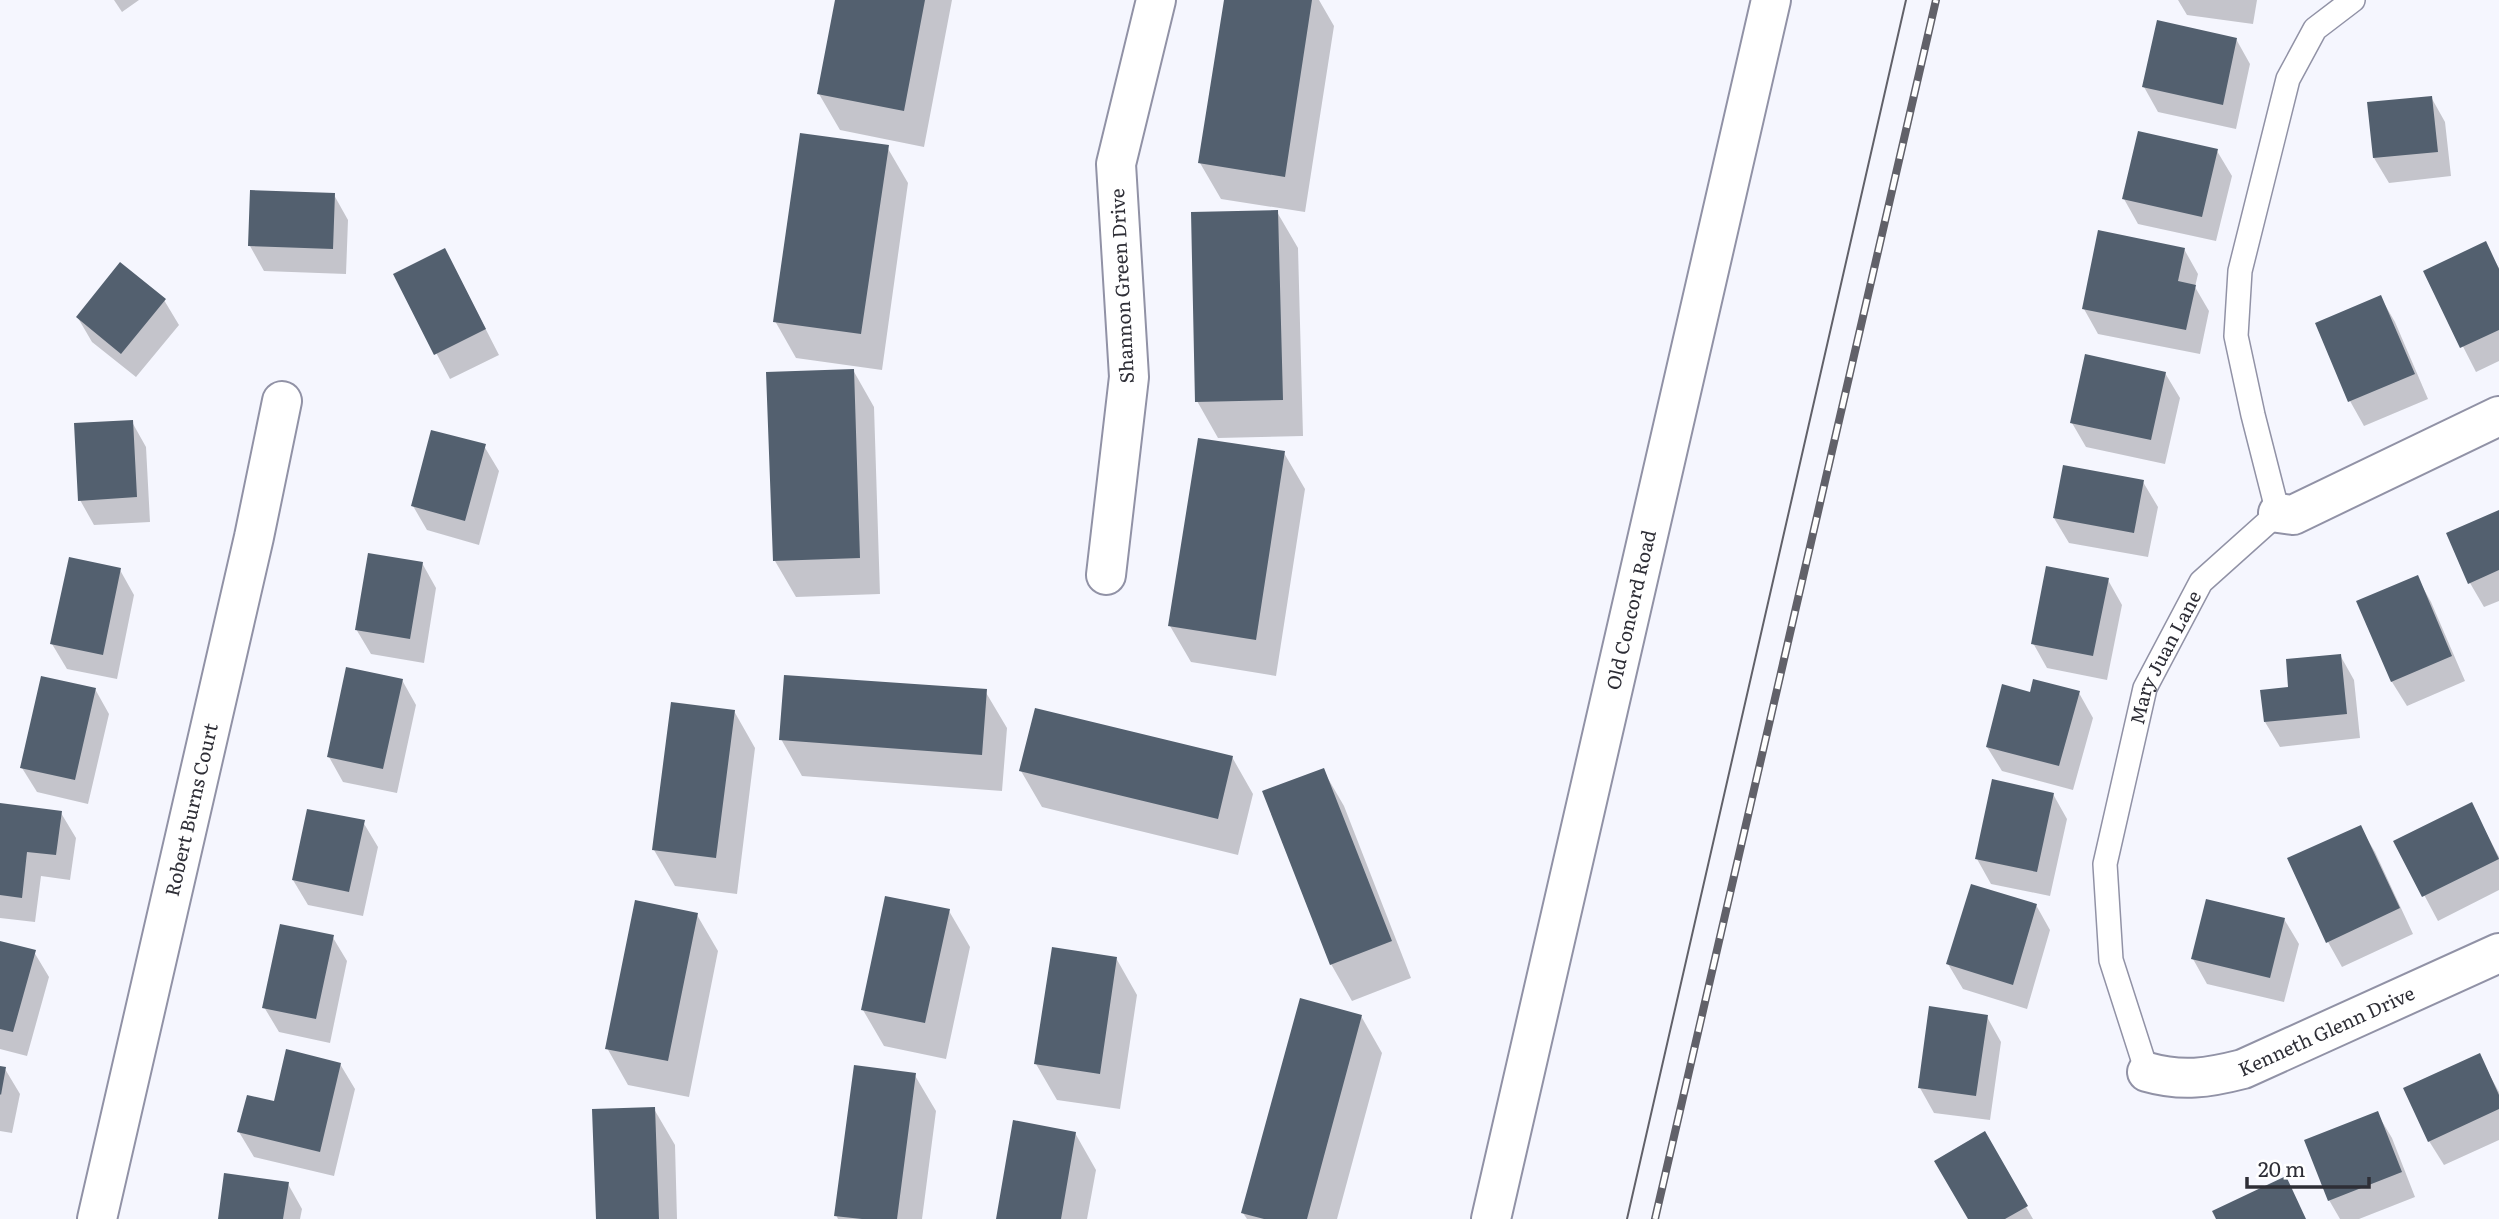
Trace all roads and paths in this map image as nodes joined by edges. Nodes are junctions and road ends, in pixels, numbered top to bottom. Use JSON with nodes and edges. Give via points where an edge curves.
{"nodes":[{"id":1,"x":1156,"y":0,"type":"edge"},
{"id":2,"x":1770,"y":0,"type":"edge"},
{"id":3,"x":2353,"y":0,"type":"edge"},
{"id":4,"x":282,"y":401,"type":"dead end"},
{"id":5,"x":2499,"y":416,"type":"edge"},
{"id":6,"x":2278,"y":513,"type":"junction"},
{"id":7,"x":1107,"y":575,"type":"dead end"},
{"id":8,"x":2499,"y":953,"type":"edge"},
{"id":9,"x":2147,"y":1072,"type":"joint"},
{"id":10,"x":97,"y":1219,"type":"edge"},
{"id":11,"x":1491,"y":1219,"type":"edge"}],
"edges":[{"from":1,"to":7,"type":"street","name":"Shannon Green Drive","via":[[1116,164],[1129,377]]},
{"from":2,"to":11,"type":"street","name":"Old Concord Road"},
{"from":3,"to":6,"type":"lane","via":[[2315,29],[2288,79],[2240,271],[2236,336]]},
{"from":4,"to":10,"type":"street","name":"Robert Burns Court"},
{"from":5,"to":6,"type":"street","via":[[2293,515]]},
{"from":6,"to":9,"type":"lane","name":"Mary Juan Lane","via":[[2201,582],[2145,688],[2105,864],[2111,960]]},
{"from":8,"to":9,"type":"street","name":"Kenneth Glenn Drive","via":[[2243,1069],[2205,1078]]}]}
